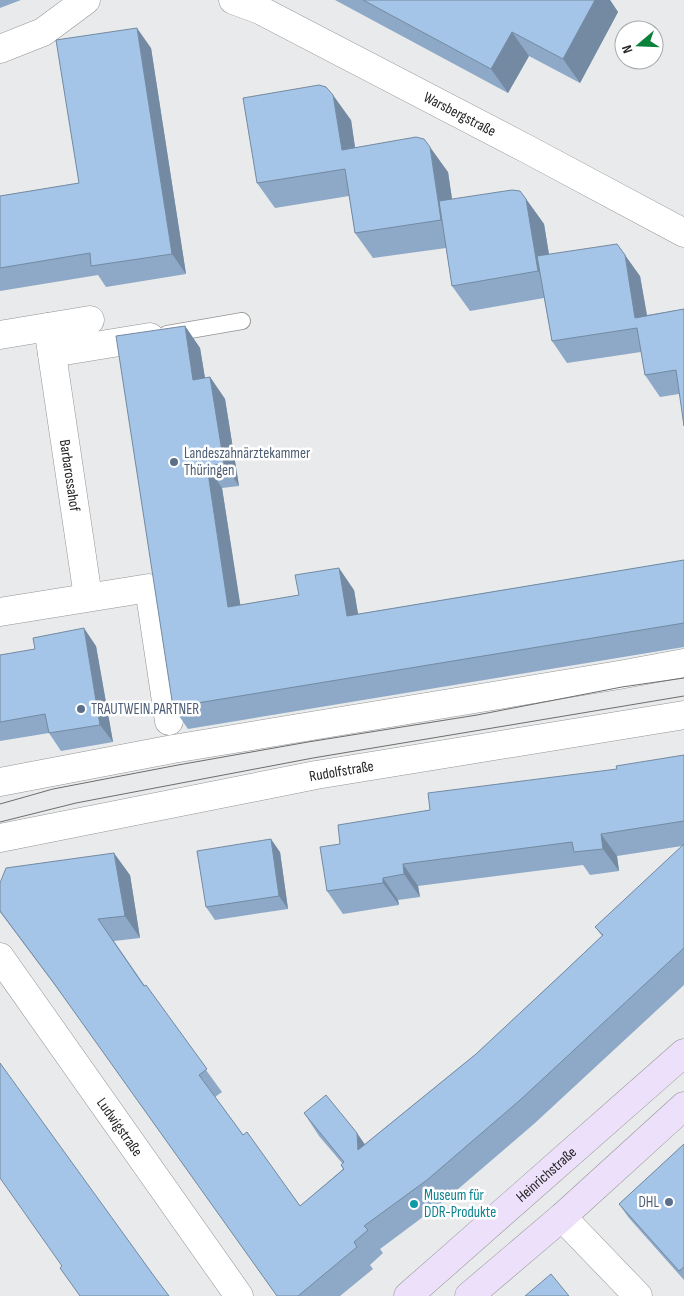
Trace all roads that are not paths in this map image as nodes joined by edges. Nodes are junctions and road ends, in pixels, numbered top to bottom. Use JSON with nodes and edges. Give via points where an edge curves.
{"nodes":[{"id":1,"x":86,"y":0,"type":"edge"},
{"id":2,"x":233,"y":0,"type":"edge"},
{"id":3,"x":0,"y":49,"type":"edge"},
{"id":4,"x":684,"y":233,"type":"edge"},
{"id":5,"x":90,"y":320,"type":"dead end"},
{"id":6,"x":242,"y":321,"type":"dead end"},
{"id":7,"x":48,"y":327,"type":"junction"},
{"id":8,"x":0,"y":334,"type":"edge"},
{"id":9,"x":150,"y":337,"type":"joint"},
{"id":10,"x":52,"y":353,"type":"junction"},
{"id":11,"x":88,"y":597,"type":"junction"},
{"id":12,"x":0,"y":612,"type":"edge"},
{"id":13,"x":684,"y":662,"type":"edge"},
{"id":14,"x":684,"y":715,"type":"edge"},
{"id":15,"x":169,"y":721,"type":"edge"},
{"id":16,"x":0,"y":782,"type":"edge"},
{"id":17,"x":0,"y":838,"type":"edge"},
{"id":18,"x":0,"y":957,"type":"edge"},
{"id":19,"x":684,"y":1053,"type":"edge"},
{"id":20,"x":684,"y":1106,"type":"edge"},
{"id":21,"x":562,"y":1217,"type":"junction"},
{"id":22,"x":239,"y":1296,"type":"edge"},
{"id":23,"x":408,"y":1296,"type":"edge"},
{"id":24,"x":469,"y":1296,"type":"edge"},
{"id":25,"x":638,"y":1296,"type":"edge"}],
"edges":[{"from":1,"to":3,"type":"street","via":[[43,32]]},
{"from":2,"to":4,"type":"street","name":"Warsbergstraße","via":[[268,14]]},
{"from":5,"to":7,"type":"street"},
{"from":6,"to":9,"type":"lane"},
{"from":7,"to":8,"type":"street"},
{"from":7,"to":10,"type":"street","name":"Barbarossahof"},
{"from":9,"to":10,"type":"street"},
{"from":10,"to":11,"type":"street","name":"Barbarossahof"},
{"from":11,"to":12,"type":"street"},
{"from":11,"to":15,"type":"street","via":[[149,588]]},
{"from":13,"to":16,"type":"street","via":[[173,749]]},
{"from":14,"to":17,"type":"street","name":"Rudolfstraße","via":[[316,774]]},
{"from":18,"to":22,"type":"street","name":"Ludwigstraße"},
{"from":19,"to":23,"type":"main road","name":"Heinrichstraße"},
{"from":20,"to":21,"type":"main road"},
{"from":21,"to":24,"type":"main road"},
{"from":21,"to":25,"type":"street"}]}
